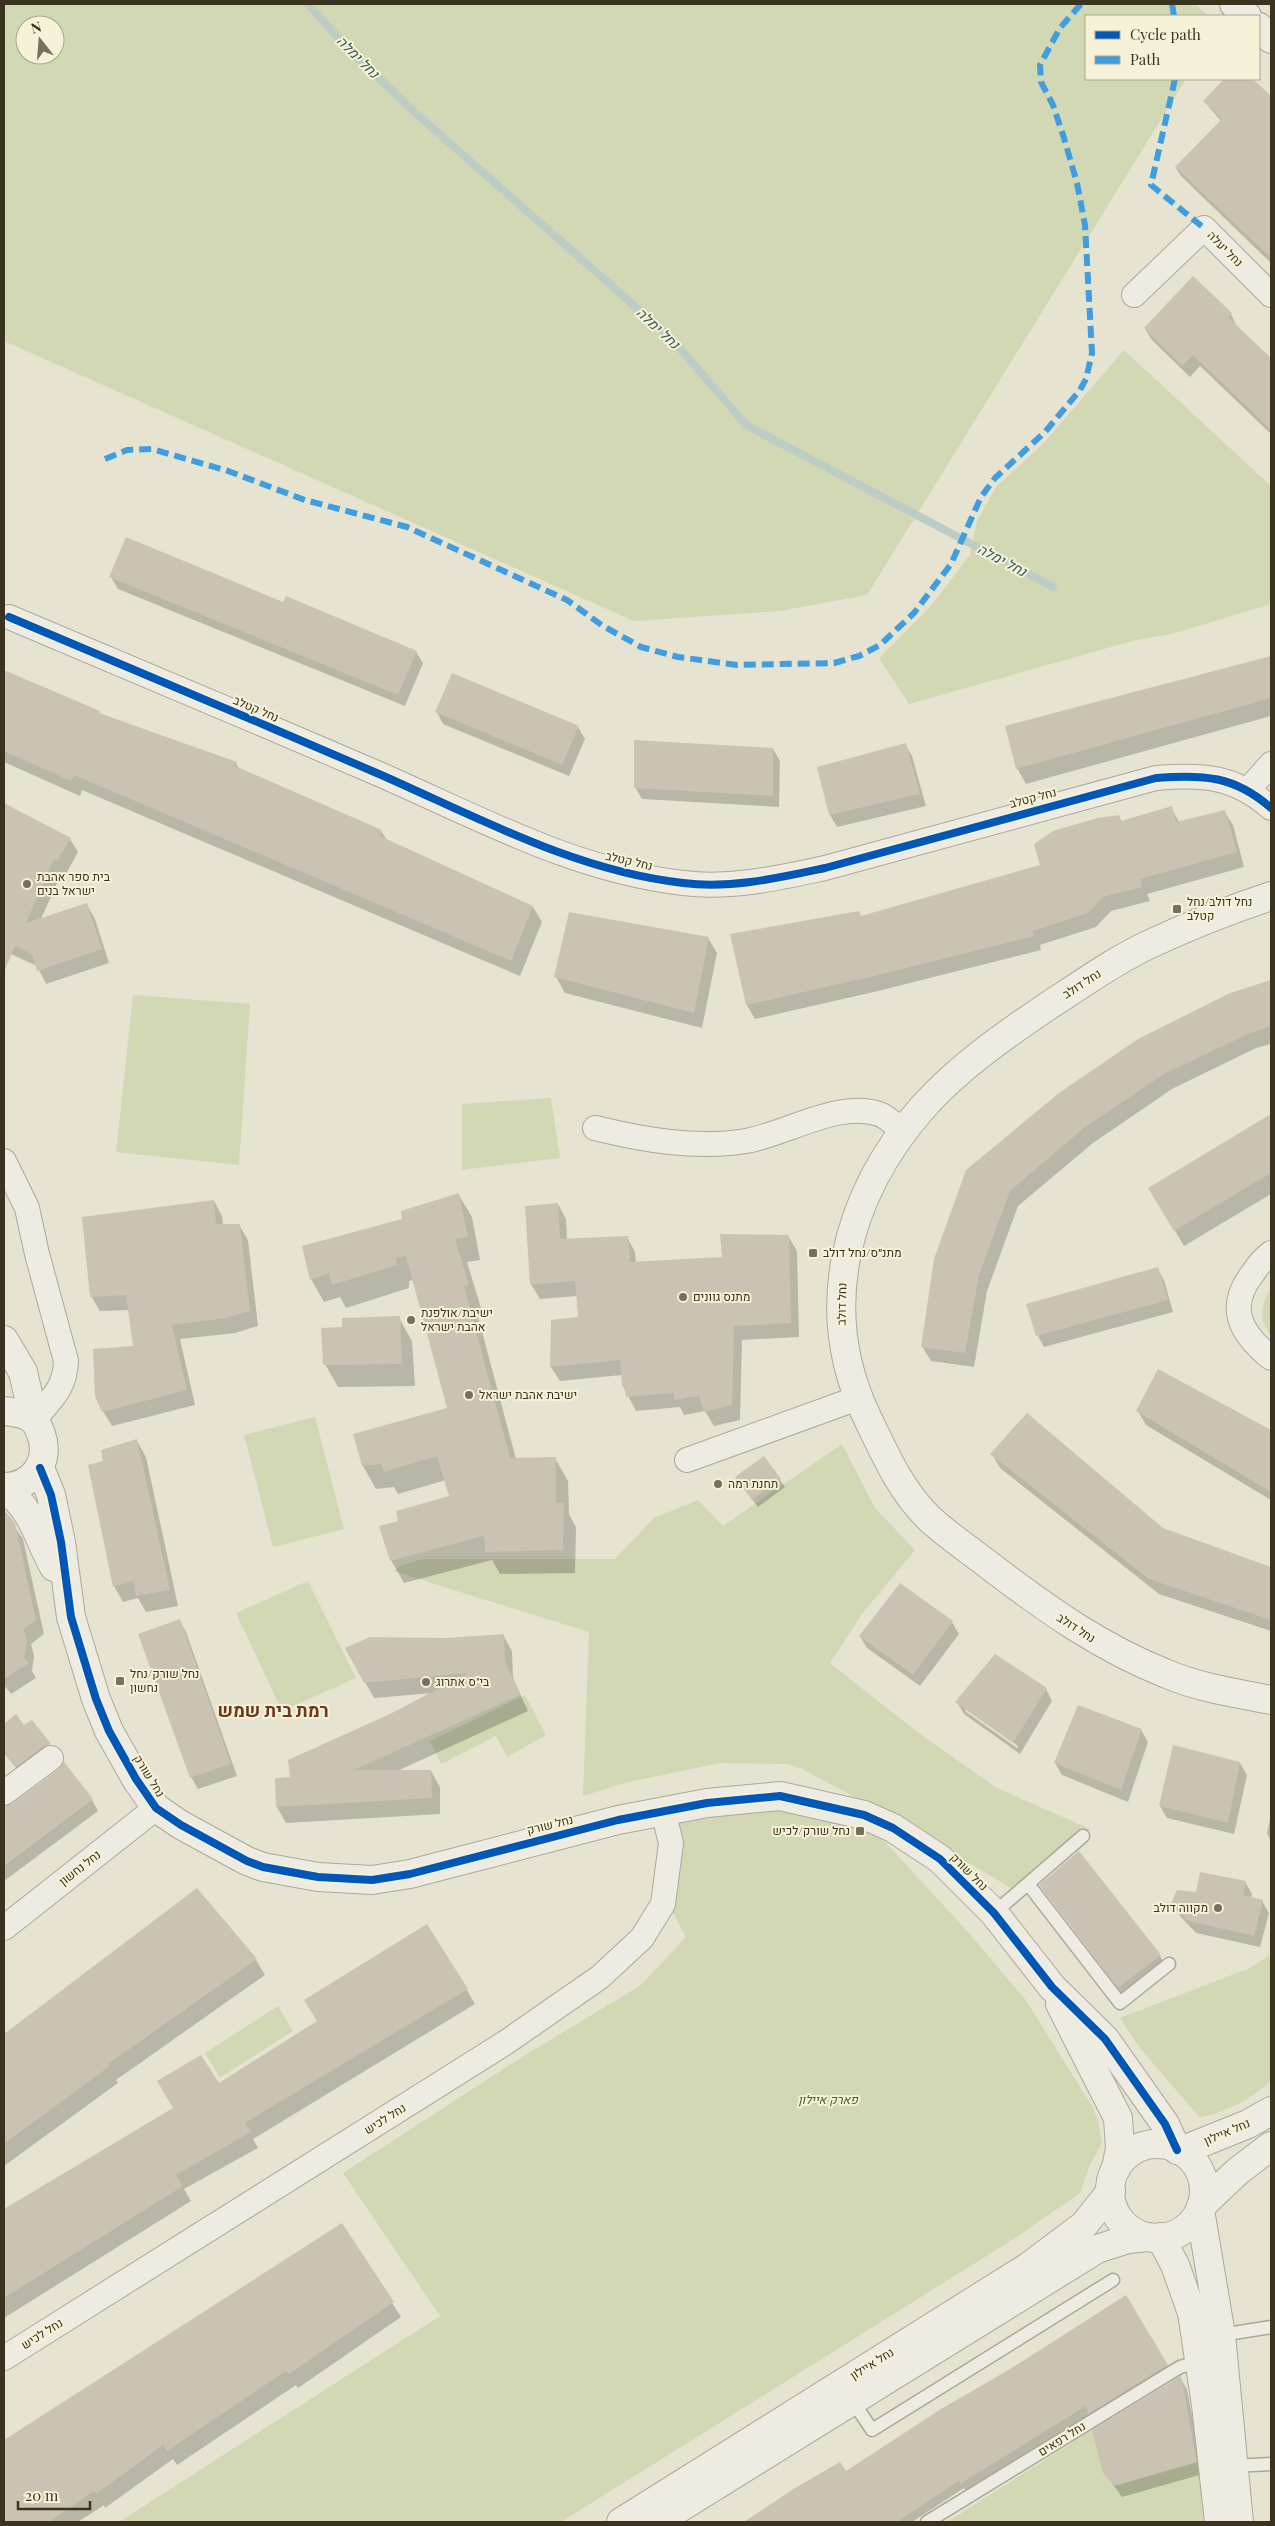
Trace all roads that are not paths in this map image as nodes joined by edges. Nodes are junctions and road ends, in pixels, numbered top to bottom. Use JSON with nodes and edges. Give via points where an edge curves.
{"nodes":[{"id":1,"x":1234,"y":4,"type":"edge"},
{"id":2,"x":1246,"y":15,"type":"edge"},
{"id":3,"x":1260,"y":28,"type":"edge"},
{"id":4,"x":1271,"y":39,"type":"edge"},
{"id":5,"x":1134,"y":295,"type":"dead end"},
{"id":6,"x":1271,"y":295,"type":"edge"},
{"id":7,"x":9,"y":617,"type":"dead end"},
{"id":8,"x":1271,"y":764,"type":"edge"},
{"id":9,"x":1248,"y":790,"type":"junction"},
{"id":10,"x":1271,"y":808,"type":"edge"},
{"id":11,"x":1271,"y":896,"type":"edge"},
{"id":12,"x":595,"y":1128,"type":"dead end"},
{"id":13,"x":903,"y":1132,"type":"junction"},
{"id":14,"x":4,"y":1161,"type":"edge"},
{"id":15,"x":1271,"y":1253,"type":"edge"},
{"id":16,"x":4,"y":1340,"type":"edge"},
{"id":17,"x":1271,"y":1358,"type":"edge"},
{"id":18,"x":858,"y":1398,"type":"junction"},
{"id":19,"x":4,"y":1411,"type":"edge"},
{"id":20,"x":34,"y":1420,"type":"junction"},
{"id":21,"x":687,"y":1460,"type":"dead end"},
{"id":22,"x":40,"y":1468,"type":"junction"},
{"id":23,"x":4,"y":1488,"type":"edge"},
{"id":24,"x":65,"y":1586,"type":"junction"},
{"id":25,"x":1271,"y":1700,"type":"edge"},
{"id":26,"x":51,"y":1758,"type":"dead end"},
{"id":27,"x":4,"y":1793,"type":"edge"},
{"id":28,"x":156,"y":1808,"type":"junction"},
{"id":29,"x":663,"y":1811,"type":"junction"},
{"id":30,"x":1083,"y":1836,"type":"dead end"},
{"id":31,"x":1028,"y":1884,"type":"junction"},
{"id":32,"x":994,"y":1913,"type":"junction"},
{"id":33,"x":4,"y":1928,"type":"edge"},
{"id":34,"x":1169,"y":1964,"type":"dead end"},
{"id":35,"x":1052,"y":1987,"type":"junction"},
{"id":36,"x":1271,"y":2111,"type":"edge"},
{"id":37,"x":1271,"y":2146,"type":"edge"},
{"id":38,"x":1179,"y":2150,"type":"junction"},
{"id":39,"x":1113,"y":2180,"type":"junction"},
{"id":40,"x":1200,"y":2208,"type":"junction"},
{"id":41,"x":1154,"y":2237,"type":"junction"},
{"id":42,"x":1113,"y":2280,"type":"dead end"},
{"id":43,"x":1271,"y":2326,"type":"edge"},
{"id":44,"x":1221,"y":2335,"type":"junction"},
{"id":45,"x":4,"y":2358,"type":"edge"},
{"id":46,"x":1200,"y":2361,"type":"junction"},
{"id":47,"x":852,"y":2400,"type":"junction"},
{"id":48,"x":1271,"y":2464,"type":"edge"},
{"id":49,"x":1233,"y":2466,"type":"junction"},
{"id":50,"x":621,"y":2522,"type":"edge"},
{"id":51,"x":658,"y":2522,"type":"edge"},
{"id":52,"x":927,"y":2522,"type":"edge"},
{"id":53,"x":1219,"y":2522,"type":"edge"},
{"id":54,"x":1239,"y":2522,"type":"edge"}],
"edges":[{"from":1,"to":2,"type":"street"},
{"from":3,"to":4,"type":"street"},
{"from":5,"to":6,"type":"street","name":"נחל יעלה","via":[[1204,228]]},
{"from":7,"to":9,"type":"street","name":"נחל קטלב","via":[[569,857],[615,871],[675,882],[720,886],[807,872],[1156,778],[1208,776]]},
{"from":8,"to":9,"type":"street"},
{"from":9,"to":10,"type":"street","name":"נחל קטלב"},
{"from":11,"to":13,"type":"street","name":"נחל דולב","via":[[1145,946],[1089,979],[996,1042],[952,1078]]},
{"from":12,"to":13,"type":"street","via":[[643,1140],[707,1144],[747,1141],[848,1111],[866,1110],[881,1114]]},
{"from":13,"to":18,"type":"street","name":"נחל דולב","via":[[866,1196],[848,1246],[840,1306],[842,1337],[848,1370]]},
{"from":14,"to":20,"type":"street","via":[[27,1208],[66,1361],[66,1375],[61,1388]]},
{"from":15,"to":17,"type":"street","via":[[1247,1280],[1239,1295],[1237,1311],[1247,1335]]},
{"from":16,"to":20,"type":"street","via":[[23,1372]]},
{"from":18,"to":21,"type":"street"},
{"from":18,"to":25,"type":"street","name":"נחל דולב","via":[[881,1448],[907,1492],[928,1518],[1044,1607],[1103,1645],[1169,1675],[1203,1686]]},
{"from":19,"to":20,"type":"street"},
{"from":20,"to":22,"type":"street","via":[[44,1443]]},
{"from":22,"to":23,"type":"street","via":[[30,1480]]},
{"from":22,"to":24,"type":"street","name":"נחל שורק","via":[[51,1495]]},
{"from":23,"to":24,"type":"street","name":"נחל שורק","via":[[24,1507]]},
{"from":24,"to":28,"type":"street","name":"נחל שורק","via":[[71,1618],[96,1699],[109,1730]]},
{"from":26,"to":27,"type":"street"},
{"from":28,"to":29,"type":"street","name":"נחל שורק","via":[[246,1861],[263,1867],[318,1877],[372,1880],[410,1874]]},
{"from":28,"to":33,"type":"street","name":"נחל נחשון"},
{"from":29,"to":32,"type":"street","name":"נחל שורק","via":[[780,1796],[864,1815],[892,1828],[940,1859]]},
{"from":29,"to":45,"type":"street","name":"נחל לכיש","via":[[671,1843],[663,1904],[642,1938],[600,1977],[505,2043]]},
{"from":30,"to":31,"type":"lane"},
{"from":31,"to":32,"type":"lane"},
{"from":31,"to":34,"type":"lane","via":[[1120,2003]]},
{"from":32,"to":35,"type":"street","name":"נחל שורק"},
{"from":35,"to":38,"type":"street","name":"נחל שורק","via":[[1105,2039],[1165,2124]]},
{"from":35,"to":39,"type":"street","name":"נחל שורק","via":[[1118,2118],[1120,2148]]},
{"from":36,"to":38,"type":"street","name":"נחל איילון","via":[[1248,2124]]},
{"from":37,"to":40,"type":"street","via":[[1238,2171]]},
{"from":38,"to":39,"type":"street","via":[[1157,2145],[1138,2149],[1127,2155]]},
{"from":38,"to":40,"type":"street","via":[[1194,2162],[1201,2175],[1204,2187]]},
{"from":39,"to":41,"type":"street","via":[[1113,2206],[1123,2223],[1133,2231]]},
{"from":39,"to":50,"type":"street","name":"נחל איילון","via":[[1084,2225],[1028,2266]]},
{"from":40,"to":41,"type":"street","via":[[1184,2230]]},
{"from":40,"to":44,"type":"street"},
{"from":41,"to":46,"type":"street","via":[[1186,2292]]},
{"from":41,"to":47,"type":"street","name":"נחל איילון","via":[[1128,2239],[1098,2249]]},
{"from":42,"to":47,"type":"lane","via":[[872,2430]]},
{"from":43,"to":44,"type":"lane"},
{"from":44,"to":49,"type":"street"},
{"from":46,"to":52,"type":"lane","name":"נחל רפאים","via":[[1180,2367]]},
{"from":46,"to":53,"type":"street"},
{"from":47,"to":51,"type":"street","name":"נחל איילון"},
{"from":48,"to":49,"type":"lane"},
{"from":49,"to":54,"type":"street"}]}
